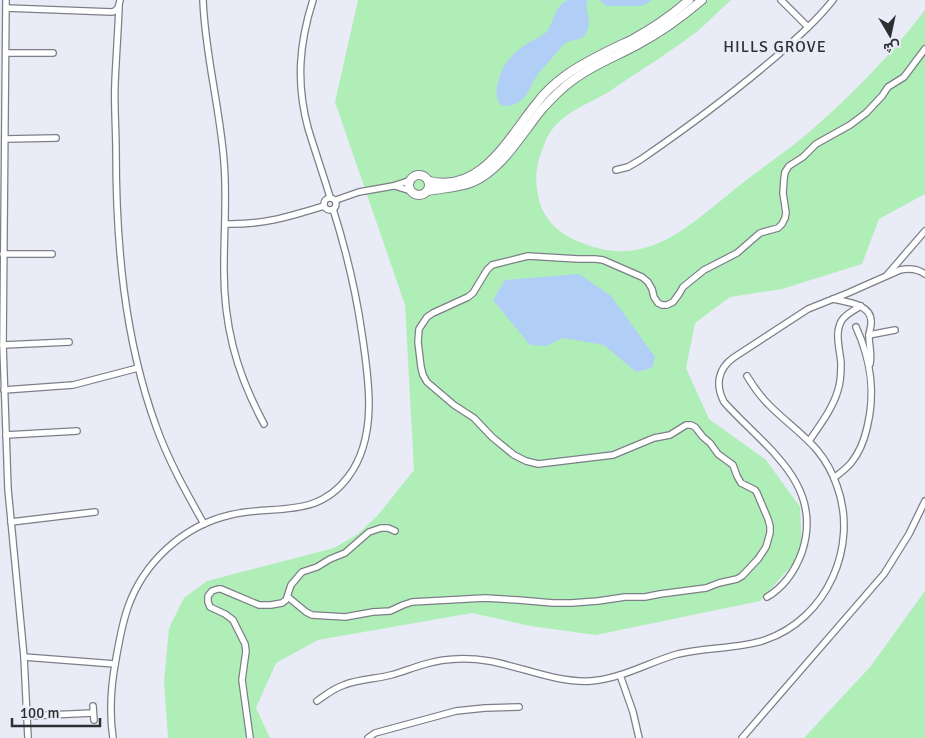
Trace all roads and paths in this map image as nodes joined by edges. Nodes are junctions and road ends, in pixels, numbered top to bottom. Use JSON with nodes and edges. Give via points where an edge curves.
{"nodes":[{"id":1,"x":6,"y":0,"type":"edge"},
{"id":2,"x":120,"y":0,"type":"edge"},
{"id":3,"x":203,"y":0,"type":"edge"},
{"id":4,"x":313,"y":0,"type":"edge"},
{"id":5,"x":689,"y":0,"type":"edge"},
{"id":6,"x":702,"y":0,"type":"edge"},
{"id":7,"x":781,"y":0,"type":"edge"},
{"id":8,"x":833,"y":0,"type":"edge"},
{"id":9,"x":118,"y":7,"type":"junction"},
{"id":10,"x":6,"y":8,"type":"junction"},
{"id":11,"x":808,"y":27,"type":"junction"},
{"id":12,"x":925,"y":49,"type":"edge"},
{"id":13,"x":6,"y":53,"type":"junction"},
{"id":14,"x":53,"y":53,"type":"dead end"},
{"id":15,"x":56,"y":138,"type":"dead end"},
{"id":16,"x":5,"y":139,"type":"junction"},
{"id":17,"x":616,"y":170,"type":"dead end"},
{"id":18,"x":410,"y":180,"type":"junction"},
{"id":19,"x":429,"y":181,"type":"junction"},
{"id":20,"x":393,"y":186,"type":"junction"},
{"id":21,"x":411,"y":191,"type":"junction"},
{"id":22,"x":428,"y":191,"type":"junction"},
{"id":23,"x":333,"y":199,"type":"junction"},
{"id":24,"x":324,"y":206,"type":"junction"},
{"id":25,"x":333,"y":209,"type":"junction"},
{"id":26,"x":225,"y":224,"type":"junction"},
{"id":27,"x":925,"y":232,"type":"edge"},
{"id":28,"x":3,"y":254,"type":"junction"},
{"id":29,"x":52,"y":254,"type":"dead end"},
{"id":30,"x":925,"y":274,"type":"edge"},
{"id":31,"x":885,"y":276,"type":"junction"},
{"id":32,"x":833,"y":299,"type":"junction"},
{"id":33,"x":861,"y":306,"type":"junction"},
{"id":34,"x":856,"y":327,"type":"dead end"},
{"id":35,"x":894,"y":330,"type":"dead end"},
{"id":36,"x":869,"y":335,"type":"junction"},
{"id":37,"x":68,"y":342,"type":"dead end"},
{"id":38,"x":3,"y":345,"type":"junction"},
{"id":39,"x":869,"y":366,"type":"junction"},
{"id":40,"x":138,"y":368,"type":"junction"},
{"id":41,"x":747,"y":376,"type":"dead end"},
{"id":42,"x":4,"y":390,"type":"junction"},
{"id":43,"x":264,"y":424,"type":"dead end"},
{"id":44,"x":77,"y":430,"type":"dead end"},
{"id":45,"x":6,"y":435,"type":"junction"},
{"id":46,"x":809,"y":441,"type":"junction"},
{"id":47,"x":834,"y":478,"type":"junction"},
{"id":48,"x":925,"y":501,"type":"edge"},
{"id":49,"x":95,"y":512,"type":"dead end"},
{"id":50,"x":11,"y":522,"type":"junction"},
{"id":51,"x":204,"y":524,"type":"junction"},
{"id":52,"x":395,"y":530,"type":"dead end"},
{"id":53,"x":288,"y":597,"type":"junction"},
{"id":54,"x":767,"y":597,"type":"dead end"},
{"id":55,"x":24,"y":656,"type":"junction"},
{"id":56,"x":115,"y":664,"type":"junction"},
{"id":57,"x":620,"y":675,"type":"junction"},
{"id":58,"x":317,"y":701,"type":"dead end"},
{"id":59,"x":93,"y":706,"type":"dead end"},
{"id":60,"x":518,"y":707,"type":"dead end"},
{"id":61,"x":27,"y":716,"type":"junction"},
{"id":62,"x":28,"y":738,"type":"edge"},
{"id":63,"x":113,"y":738,"type":"edge"},
{"id":64,"x":250,"y":738,"type":"edge"},
{"id":65,"x":368,"y":738,"type":"edge"},
{"id":66,"x":639,"y":738,"type":"edge"},
{"id":67,"x":742,"y":738,"type":"edge"}],
"edges":[{"from":1,"to":10,"type":"street"},
{"from":2,"to":9,"type":"street"},
{"from":3,"to":26,"type":"street","via":[[207,48],[223,142]]},
{"from":4,"to":23,"type":"street","via":[[303,37],[301,88],[308,127]]},
{"from":5,"to":19,"type":"street","via":[[646,31],[594,57],[559,80],[493,159],[478,171],[456,181]]},
{"from":6,"to":22,"type":"street","via":[[657,34],[569,83],[549,101],[486,175],[466,185]]},
{"from":7,"to":11,"type":"street"},
{"from":8,"to":11,"type":"street"},
{"from":9,"to":10,"type":"street","via":[[112,12]]},
{"from":9,"to":40,"type":"street","via":[[115,91],[117,218],[126,306]]},
{"from":10,"to":13,"type":"street"},
{"from":11,"to":17,"type":"street","via":[[748,80],[691,124],[640,160]]},
{"from":12,"to":53,"type":"street","via":[[904,76],[888,87],[866,113],[816,144],[789,166],[784,179],[786,212],[782,224],[760,233],[737,253],[704,270],[683,287],[673,302],[667,305],[658,303],[642,277],[603,260],[528,256],[492,265],[473,293],[433,313],[420,328],[418,342],[422,375],[427,382],[474,418],[514,455],[526,461],[538,464],[613,455],[674,433],[686,425],[695,426],[718,454],[733,465],[738,480],[755,490],[768,519],[770,533],[766,547],[742,576],[706,588],[645,597],[562,603],[450,600],[409,603],[390,612],[346,617],[312,615]]},
{"from":13,"to":14,"type":"street"},
{"from":13,"to":16,"type":"street"},
{"from":15,"to":16,"type":"street"},
{"from":16,"to":28,"type":"street"},
{"from":18,"to":19,"type":"street","via":[[420,175]]},
{"from":18,"to":20,"type":"street"},
{"from":18,"to":21,"type":"street"},
{"from":19,"to":22,"type":"street"},
{"from":20,"to":21,"type":"street"},
{"from":20,"to":23,"type":"street"},
{"from":21,"to":22,"type":"street","via":[[420,196]]},
{"from":23,"to":24,"type":"street","via":[[325,200]]},
{"from":23,"to":25,"type":"street","via":[[337,204]]},
{"from":24,"to":25,"type":"street","via":[[328,210]]},
{"from":24,"to":26,"type":"street","via":[[270,221]]},
{"from":25,"to":51,"type":"street","via":[[355,295],[369,381],[367,430],[356,464],[337,489],[315,503],[296,508],[240,512]]},
{"from":26,"to":43,"type":"street","via":[[224,287],[229,332],[241,376]]},
{"from":27,"to":31,"type":"street"},
{"from":28,"to":29,"type":"street"},
{"from":28,"to":38,"type":"street"},
{"from":30,"to":31,"type":"street","via":[[905,269]]},
{"from":31,"to":32,"type":"street"},
{"from":32,"to":33,"type":"street"},
{"from":32,"to":54,"type":"street","via":[[800,314],[732,358],[719,378],[724,402],[784,463],[797,484],[805,508],[805,538],[798,561],[783,585]]},
{"from":33,"to":36,"type":"street","via":[[867,310],[872,323]]},
{"from":33,"to":46,"type":"street","via":[[839,325],[839,388]]},
{"from":34,"to":39,"type":"street"},
{"from":35,"to":36,"type":"street"},
{"from":36,"to":39,"type":"street"},
{"from":37,"to":38,"type":"street"},
{"from":38,"to":42,"type":"street"},
{"from":39,"to":47,"type":"street","via":[[872,396],[865,436],[855,458]]},
{"from":40,"to":42,"type":"street","via":[[73,386]]},
{"from":40,"to":51,"type":"street","via":[[162,442]]},
{"from":41,"to":46,"type":"street","via":[[768,404]]},
{"from":42,"to":45,"type":"street"},
{"from":44,"to":45,"type":"street"},
{"from":45,"to":50,"type":"street"},
{"from":46,"to":47,"type":"street"},
{"from":47,"to":57,"type":"street","via":[[843,506],[843,546],[830,583],[806,615],[782,632],[763,640],[683,653]]},
{"from":48,"to":67,"type":"street","via":[[905,542],[884,574]]},
{"from":49,"to":50,"type":"street"},
{"from":50,"to":55,"type":"street"},
{"from":51,"to":56,"type":"street","via":[[174,542],[143,576],[124,617]]},
{"from":52,"to":53,"type":"street","via":[[382,528],[369,532],[345,553],[302,572],[291,585]]},
{"from":53,"to":64,"type":"street","via":[[282,603],[265,606],[218,589],[208,596],[209,605],[232,620],[245,644],[242,680]]},
{"from":55,"to":56,"type":"street"},
{"from":55,"to":61,"type":"street"},
{"from":56,"to":63,"type":"street","via":[[110,705]]},
{"from":57,"to":58,"type":"street","via":[[575,681],[487,660],[453,659],[345,684]]},
{"from":57,"to":66,"type":"street"},
{"from":59,"to":61,"type":"street","via":[[93,717]]},
{"from":60,"to":65,"type":"street","via":[[448,713]]},
{"from":61,"to":62,"type":"street"}]}
